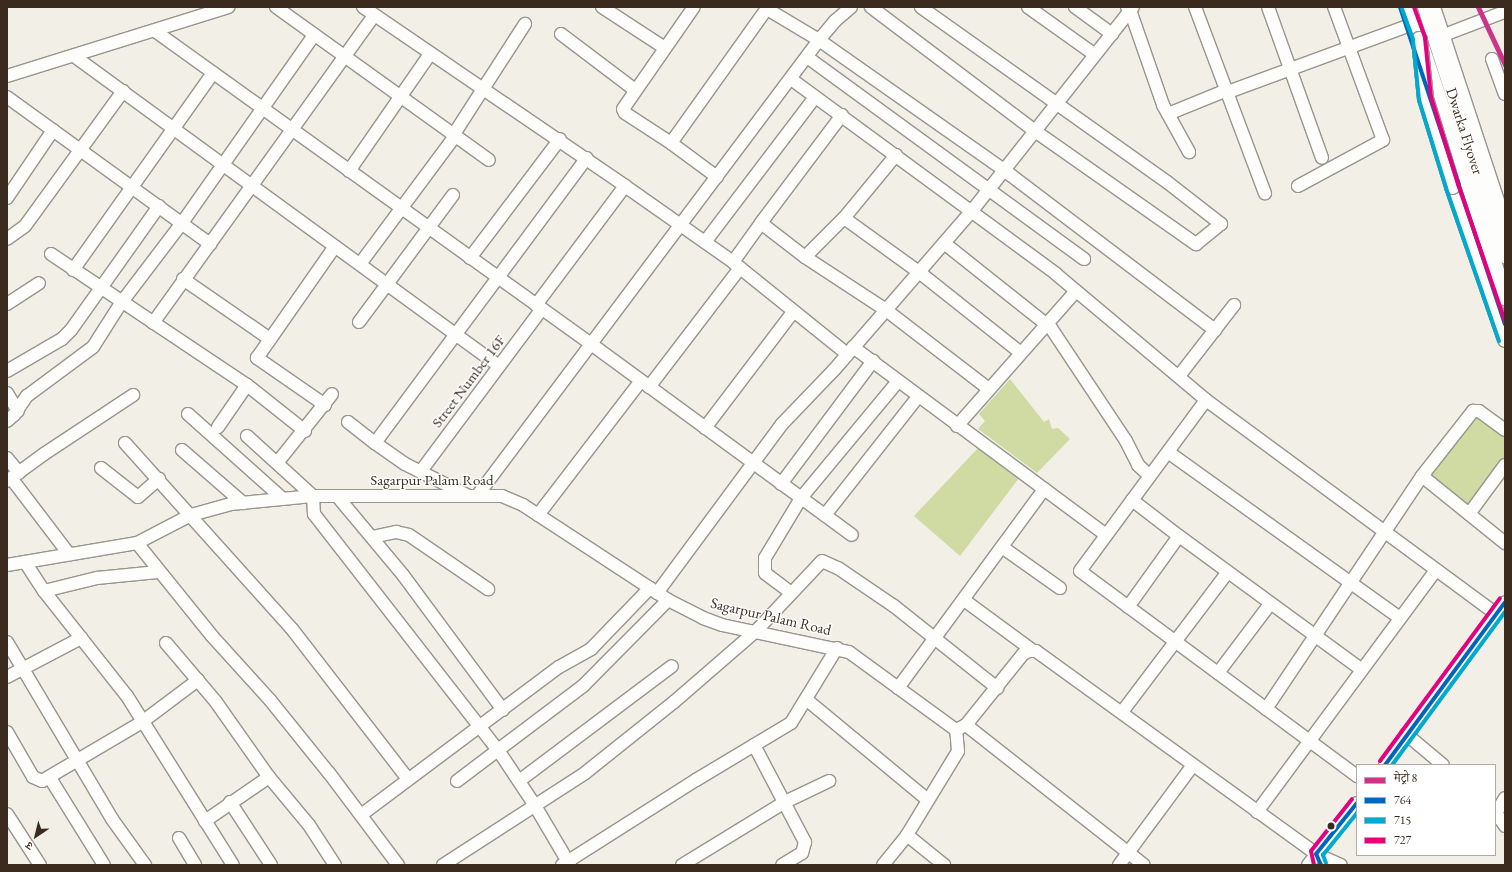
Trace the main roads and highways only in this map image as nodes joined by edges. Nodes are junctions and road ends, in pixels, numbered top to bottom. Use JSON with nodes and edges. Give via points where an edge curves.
{"nodes":[{"id":1,"x":1408,"y":7,"type":"edge"},
{"id":2,"x":1425,"y":7,"type":"edge"},
{"id":3,"x":1419,"y":39,"type":"junction"},
{"id":4,"x":1505,"y":255,"type":"edge"},
{"id":5,"x":1505,"y":297,"type":"edge"},
{"id":6,"x":1505,"y":339,"type":"edge"}],
"edges":[{"from":1,"to":3,"type":"main road","name":"Dwarka Flyover"},
{"from":2,"to":4,"type":"main road","name":"Dwarka Flyover"},
{"from":3,"to":5,"type":"main road","name":"Dwarka Flyover","bridge":true},
{"from":3,"to":6,"type":"main road","bridge":true,"via":[[1425,98],[1452,186]]}]}
